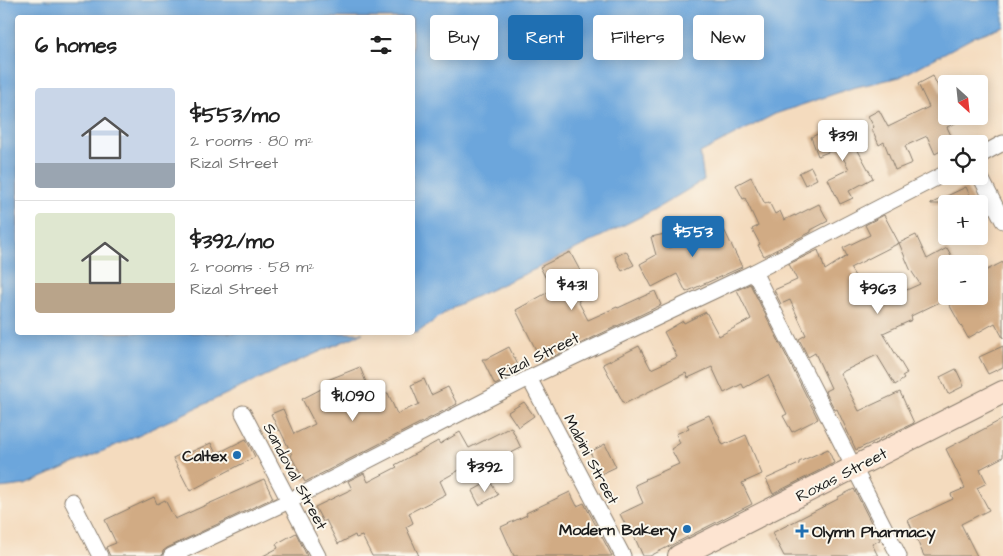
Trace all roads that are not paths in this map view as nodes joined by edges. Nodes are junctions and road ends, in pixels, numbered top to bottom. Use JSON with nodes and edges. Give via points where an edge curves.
{"nodes":[{"id":1,"x":1003,"y":143,"type":"edge"},
{"id":2,"x":988,"y":151,"type":"edge"},
{"id":3,"x":938,"y":177,"type":"edge"},
{"id":4,"x":985,"y":185,"type":"edge"},
{"id":5,"x":1003,"y":221,"type":"edge"},
{"id":6,"x":754,"y":272,"type":"junction"},
{"id":7,"x":530,"y":378,"type":"junction"},
{"id":8,"x":1003,"y":392,"type":"edge"},
{"id":9,"x":243,"y":413,"type":"dead end"},
{"id":10,"x":854,"y":468,"type":"junction"},
{"id":11,"x":72,"y":501,"type":"dead end"},
{"id":12,"x":289,"y":501,"type":"junction"},
{"id":13,"x":100,"y":556,"type":"edge"},
{"id":14,"x":171,"y":556,"type":"edge"},
{"id":15,"x":318,"y":556,"type":"edge"},
{"id":16,"x":623,"y":556,"type":"edge"},
{"id":17,"x":680,"y":556,"type":"edge"},
{"id":18,"x":899,"y":556,"type":"edge"}],
"edges":[{"from":1,"to":2,"type":"street"},
{"from":3,"to":6,"type":"street","name":"Rizal Street"},
{"from":4,"to":5,"type":"street"},
{"from":6,"to":7,"type":"street","name":"Rizal Street"},
{"from":6,"to":10,"type":"street"},
{"from":7,"to":12,"type":"street","name":"Rizal Street"},
{"from":7,"to":16,"type":"street","name":"Mabini Street"},
{"from":8,"to":10,"type":"main road","name":"Roxas Street"},
{"from":9,"to":12,"type":"street","name":"Sandoval Street"},
{"from":10,"to":17,"type":"main road","name":"Roxas Street"},
{"from":10,"to":18,"type":"street"},
{"from":11,"to":13,"type":"street"},
{"from":12,"to":14,"type":"street","name":"Rizal Street"},
{"from":12,"to":15,"type":"street","name":"Sandoval Street"}]}
